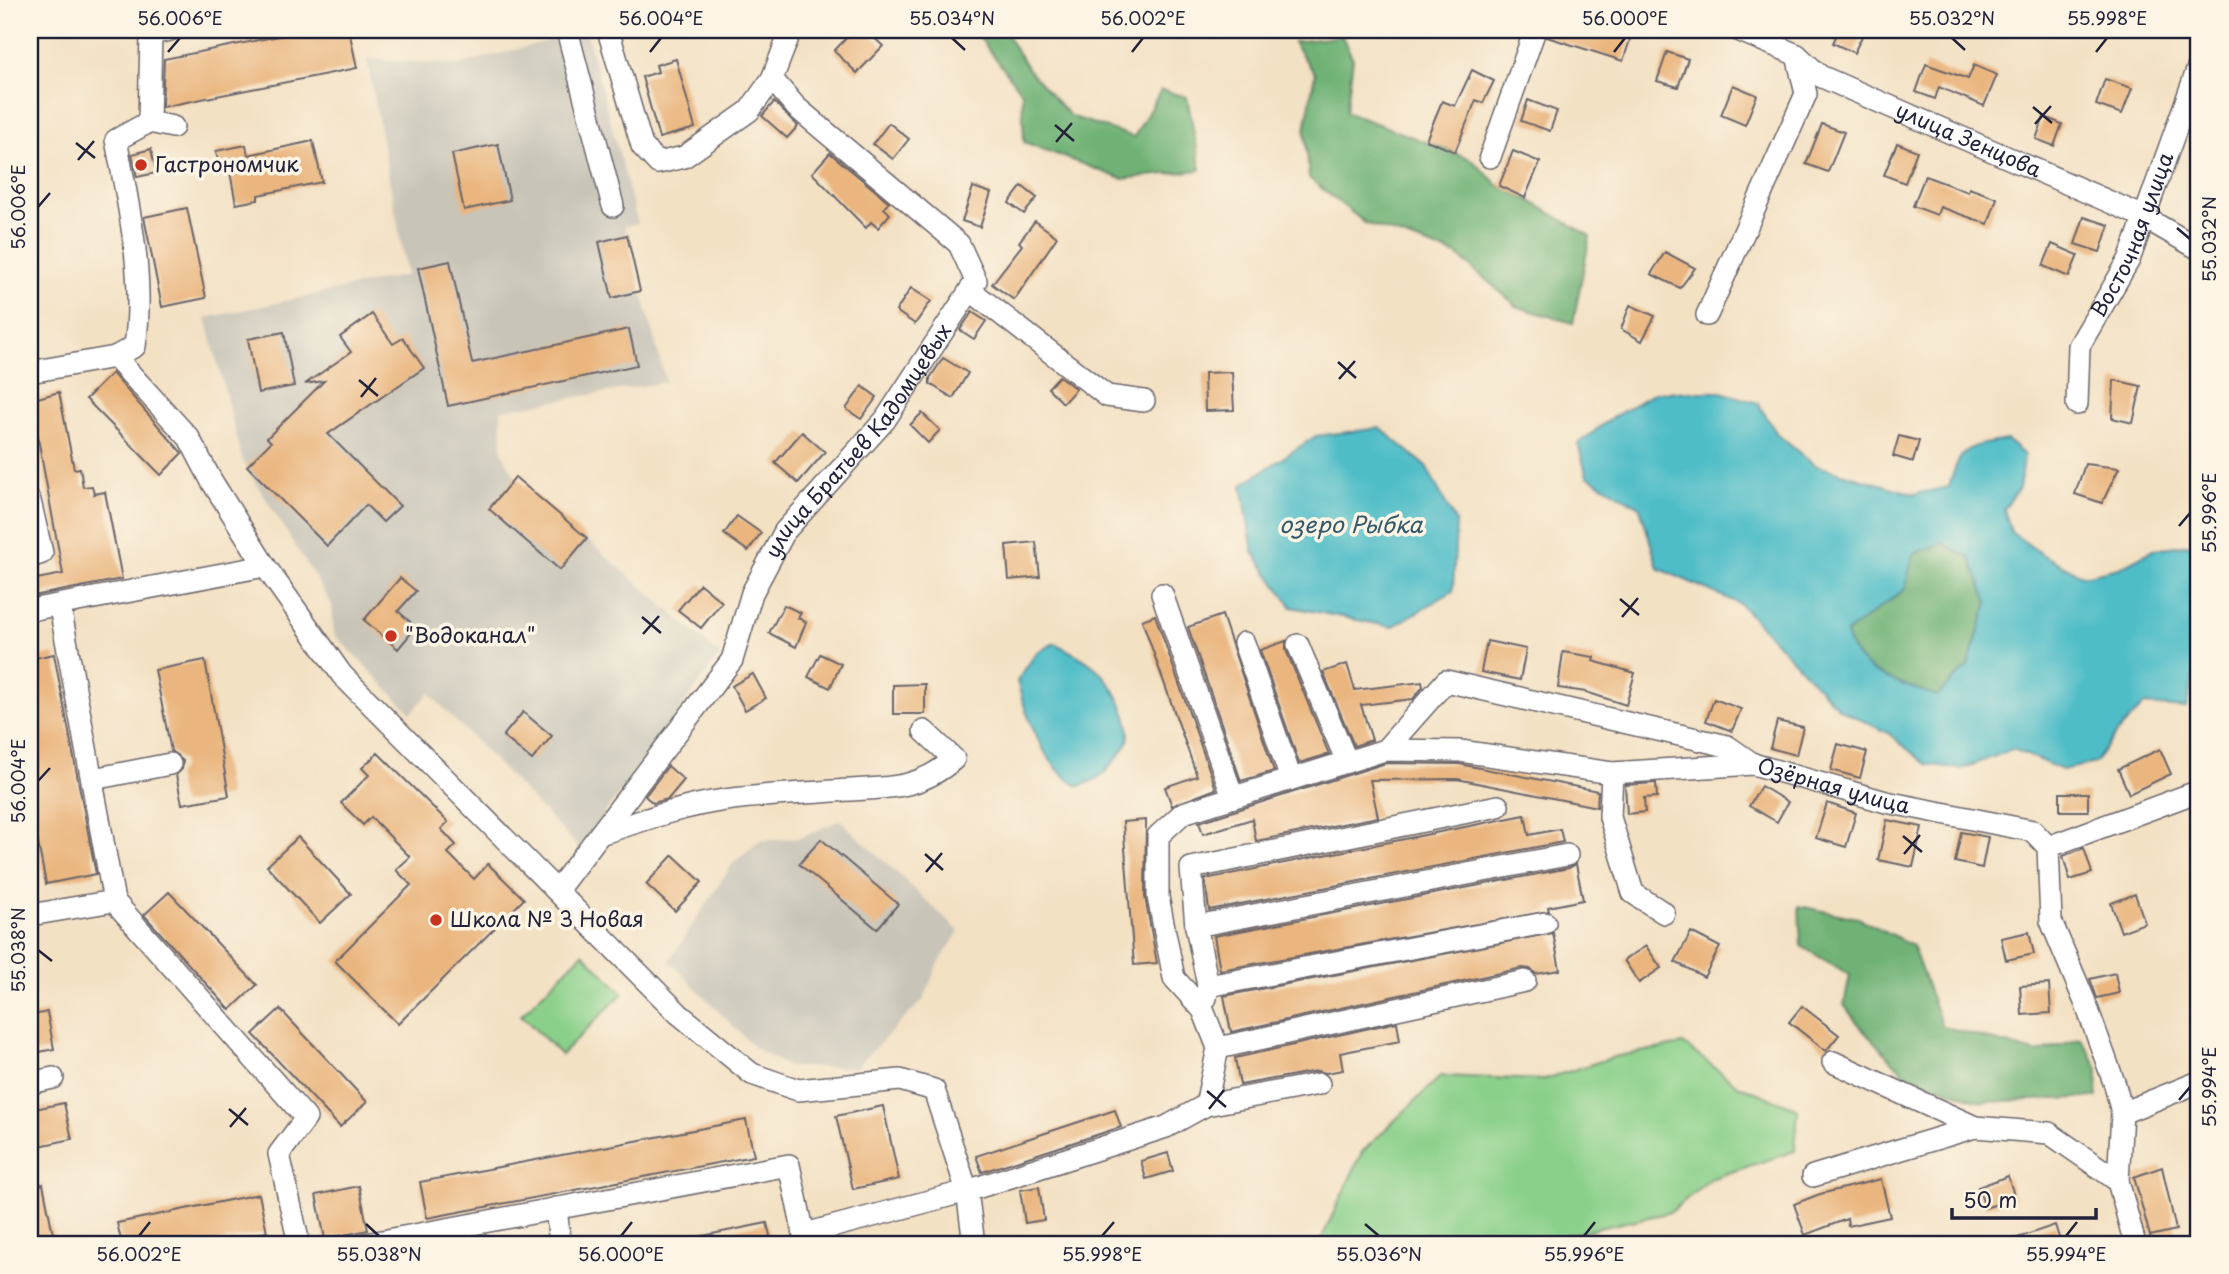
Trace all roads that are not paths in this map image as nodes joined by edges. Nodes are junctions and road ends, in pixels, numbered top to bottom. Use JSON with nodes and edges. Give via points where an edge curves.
{"nodes":[{"id":1,"x":170,"y":30,"type":"edge"},
{"id":2,"x":567,"y":30,"type":"edge"},
{"id":3,"x":608,"y":30,"type":"edge"},
{"id":4,"x":791,"y":30,"type":"edge"},
{"id":5,"x":1535,"y":30,"type":"edge"},
{"id":6,"x":1738,"y":30,"type":"edge"},
{"id":7,"x":1797,"y":55,"type":"junction"},
{"id":8,"x":2199,"y":65,"type":"edge"},
{"id":9,"x":772,"y":79,"type":"junction"},
{"id":10,"x":149,"y":122,"type":"junction"},
{"id":11,"x":173,"y":127,"type":"dead end"},
{"id":12,"x":1490,"y":157,"type":"dead end"},
{"id":13,"x":613,"y":206,"type":"dead end"},
{"id":14,"x":2143,"y":216,"type":"junction"},
{"id":15,"x":2199,"y":249,"type":"edge"},
{"id":16,"x":971,"y":290,"type":"junction"},
{"id":17,"x":1707,"y":315,"type":"dead end"},
{"id":18,"x":116,"y":356,"type":"junction"},
{"id":19,"x":30,"y":372,"type":"edge"},
{"id":20,"x":1144,"y":401,"type":"dead end"},
{"id":21,"x":2077,"y":404,"type":"dead end"},
{"id":22,"x":30,"y":501,"type":"edge"},
{"id":23,"x":30,"y":557,"type":"edge"},
{"id":24,"x":265,"y":566,"type":"junction"},
{"id":25,"x":1162,"y":594,"type":"dead end"},
{"id":26,"x":60,"y":607,"type":"junction"},
{"id":27,"x":30,"y":610,"type":"edge"},
{"id":28,"x":1244,"y":643,"type":"dead end"},
{"id":29,"x":1298,"y":645,"type":"dead end"},
{"id":30,"x":924,"y":731,"type":"dead end"},
{"id":31,"x":1385,"y":750,"type":"junction"},
{"id":32,"x":1348,"y":762,"type":"junction"},
{"id":33,"x":170,"y":764,"type":"dead end"},
{"id":34,"x":1753,"y":764,"type":"junction"},
{"id":35,"x":1612,"y":773,"type":"junction"},
{"id":36,"x":93,"y":779,"type":"junction"},
{"id":37,"x":1291,"y":779,"type":"junction"},
{"id":38,"x":2199,"y":791,"type":"edge"},
{"id":39,"x":1233,"y":797,"type":"junction"},
{"id":40,"x":1498,"y":806,"type":"dead end"},
{"id":41,"x":600,"y":834,"type":"junction"},
{"id":42,"x":2048,"y":847,"type":"junction"},
{"id":43,"x":1567,"y":855,"type":"dead end"},
{"id":44,"x":558,"y":889,"type":"junction"},
{"id":45,"x":114,"y":901,"type":"junction"},
{"id":46,"x":1664,"y":913,"type":"dead end"},
{"id":47,"x":30,"y":915,"type":"edge"},
{"id":48,"x":1545,"y":923,"type":"dead end"},
{"id":49,"x":1196,"y":926,"type":"junction"},
{"id":50,"x":1525,"y":981,"type":"dead end"},
{"id":51,"x":1208,"y":986,"type":"junction"},
{"id":52,"x":1203,"y":1010,"type":"junction"},
{"id":53,"x":1218,"y":1048,"type":"junction"},
{"id":54,"x":1833,"y":1062,"type":"dead end"},
{"id":55,"x":53,"y":1078,"type":"dead end"},
{"id":56,"x":2199,"y":1082,"type":"edge"},
{"id":57,"x":30,"y":1083,"type":"edge"},
{"id":58,"x":1320,"y":1084,"type":"dead end"},
{"id":59,"x":1206,"y":1105,"type":"junction"},
{"id":60,"x":2122,"y":1113,"type":"junction"},
{"id":61,"x":1975,"y":1127,"type":"junction"},
{"id":62,"x":1813,"y":1176,"type":"dead end"},
{"id":63,"x":2118,"y":1181,"type":"junction"},
{"id":64,"x":967,"y":1191,"type":"junction"},
{"id":65,"x":556,"y":1208,"type":"junction"},
{"id":66,"x":806,"y":1239,"type":"edge"},
{"id":67,"x":299,"y":1244,"type":"edge"},
{"id":68,"x":366,"y":1244,"type":"edge"},
{"id":69,"x":560,"y":1244,"type":"edge"},
{"id":70,"x":974,"y":1244,"type":"edge"},
{"id":71,"x":2136,"y":1244,"type":"edge"}],
"edges":[{"from":1,"to":10,"type":"street","via":[[152,34]]},
{"from":2,"to":13,"type":"street"},
{"from":3,"to":9,"type":"street","via":[[642,146],[658,163],[684,157],[749,111]]},
{"from":4,"to":9,"type":"street"},
{"from":5,"to":12,"type":"street"},
{"from":6,"to":7,"type":"street","name":"улица Зенцова"},
{"from":7,"to":14,"type":"street","name":"улица Зенцова","via":[[1820,76]]},
{"from":7,"to":17,"type":"street","via":[[1806,94]]},
{"from":8,"to":14,"type":"street","name":"Восточная улица"},
{"from":9,"to":16,"type":"street","via":[[796,107],[959,244],[976,281]]},
{"from":10,"to":11,"type":"street"},
{"from":10,"to":18,"type":"street","via":[[116,140],[131,214],[140,313],[135,346]]},
{"from":14,"to":15,"type":"street","name":"улица Зенцова"},
{"from":14,"to":21,"type":"street","name":"Восточная улица","via":[[2129,260],[2080,346]]},
{"from":16,"to":20,"type":"street","via":[[1107,396]]},
{"from":16,"to":41,"type":"street","name":"улица Братьев Кадомцевых","via":[[885,421],[785,531],[752,593],[732,660]]},
{"from":18,"to":19,"type":"street"},
{"from":18,"to":24,"type":"street","via":[[189,438]]},
{"from":22,"to":23,"type":"street","via":[[42,552]]},
{"from":24,"to":26,"type":"street"},
{"from":24,"to":44,"type":"street","via":[[342,675]]},
{"from":25,"to":39,"type":"street"},
{"from":26,"to":27,"type":"street"},
{"from":26,"to":36,"type":"street"},
{"from":28,"to":37,"type":"street"},
{"from":29,"to":32,"type":"street"},
{"from":30,"to":41,"type":"street","via":[[954,759],[936,775],[902,786],[724,800],[670,811]]},
{"from":31,"to":32,"type":"street"},
{"from":31,"to":34,"type":"street","via":[[1446,681],[1727,746]]},
{"from":31,"to":35,"type":"street","name":"Озёрная улица","via":[[1460,751]]},
{"from":32,"to":37,"type":"street"},
{"from":33,"to":36,"type":"street"},
{"from":34,"to":35,"type":"street","name":"Озёрная улица"},
{"from":34,"to":42,"type":"street","name":"Озёрная улица","via":[[1886,802],[2033,831]]},
{"from":35,"to":46,"type":"street","via":[[1610,817],[1633,893]]},
{"from":36,"to":45,"type":"street"},
{"from":37,"to":39,"type":"street"},
{"from":38,"to":42,"type":"street"},
{"from":39,"to":52,"type":"street","via":[[1183,813],[1158,836],[1158,897],[1174,978]]},
{"from":40,"to":49,"type":"street","via":[[1191,868]]},
{"from":41,"to":44,"type":"street","name":"улица Братьев Кадомцевых"},
{"from":42,"to":60,"type":"street","via":[[2051,921],[2085,1002]]},
{"from":43,"to":49,"type":"street"},
{"from":44,"to":64,"type":"street","via":[[680,1014],[752,1074],[798,1090],[900,1080],[934,1090]]},
{"from":45,"to":47,"type":"street"},
{"from":45,"to":67,"type":"street","via":[[306,1118],[279,1154]]},
{"from":48,"to":51,"type":"street"},
{"from":49,"to":51,"type":"street"},
{"from":50,"to":53,"type":"street"},
{"from":51,"to":52,"type":"street"},
{"from":52,"to":53,"type":"street"},
{"from":53,"to":59,"type":"street"},
{"from":54,"to":61,"type":"street"},
{"from":55,"to":57,"type":"street"},
{"from":56,"to":60,"type":"street"},
{"from":58,"to":59,"type":"street"},
{"from":59,"to":64,"type":"street","via":[[1166,1127]]},
{"from":60,"to":63,"type":"street"},
{"from":61,"to":62,"type":"street"},
{"from":61,"to":63,"type":"street","via":[[2049,1133]]},
{"from":63,"to":71,"type":"street"},
{"from":64,"to":66,"type":"street"},
{"from":64,"to":70,"type":"street"},
{"from":65,"to":66,"type":"street","via":[[789,1166]]},
{"from":65,"to":68,"type":"street"},
{"from":65,"to":69,"type":"street"}]}
